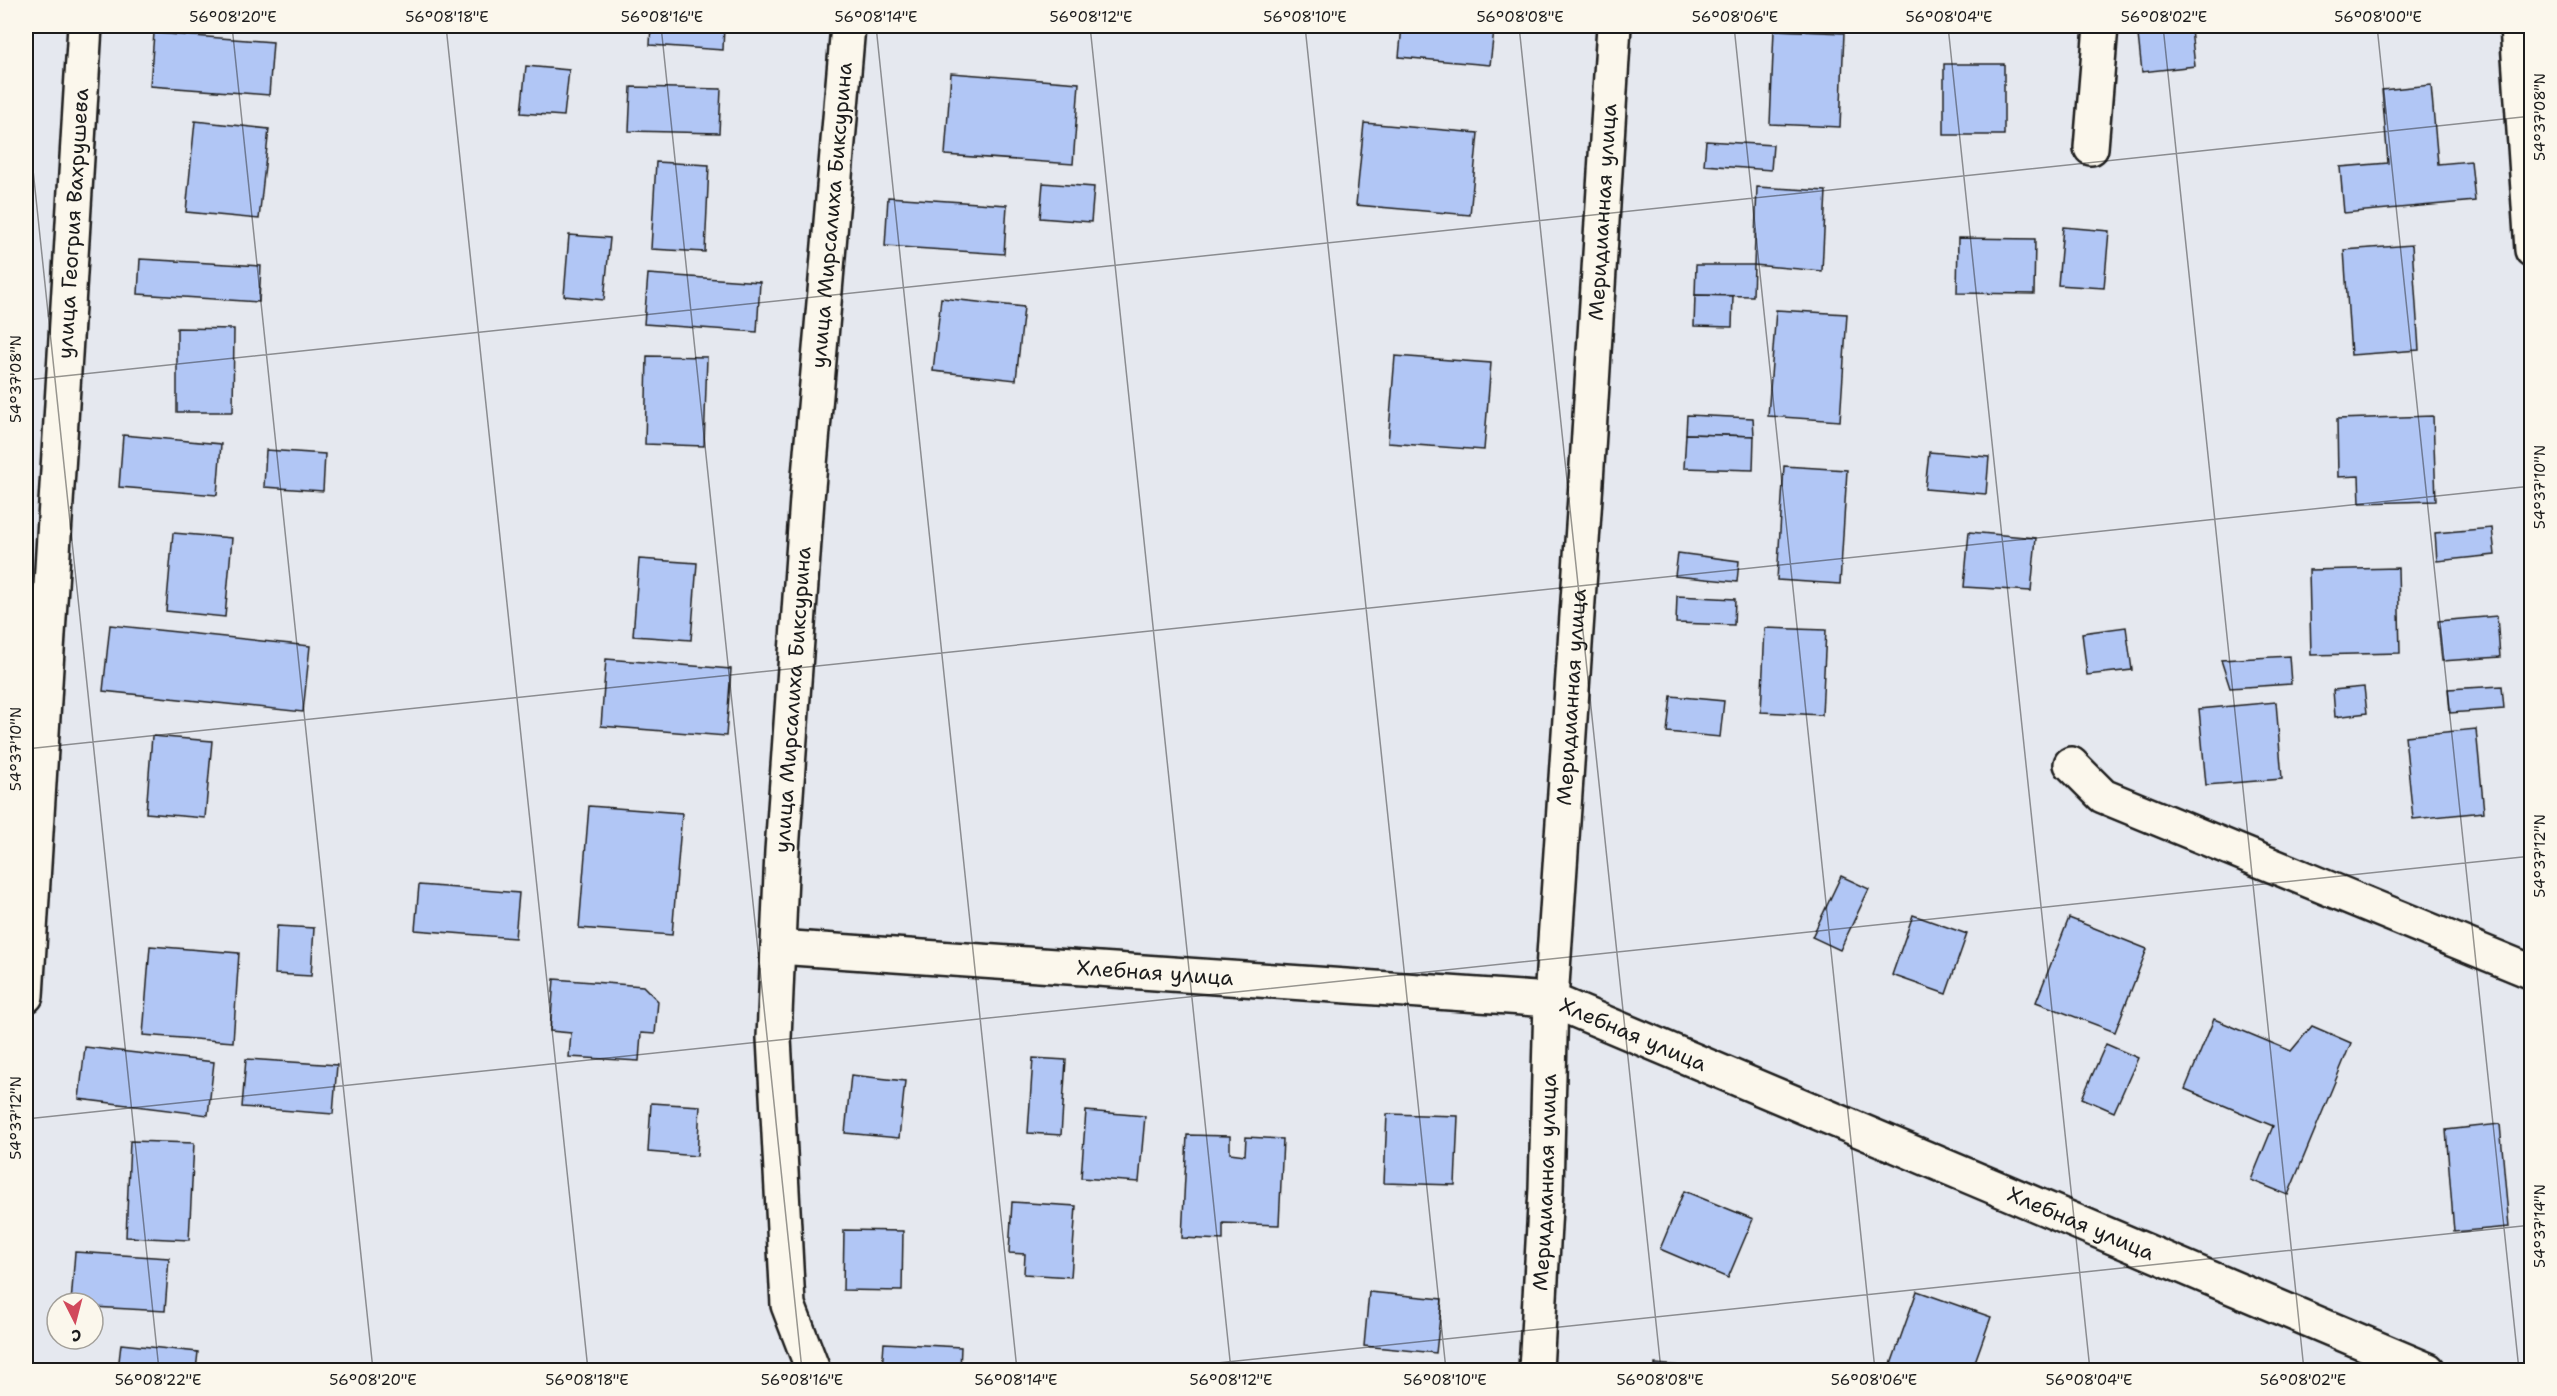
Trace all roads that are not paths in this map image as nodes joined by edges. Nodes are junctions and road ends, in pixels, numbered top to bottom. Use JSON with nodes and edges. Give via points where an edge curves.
{"nodes":[{"id":1,"x":85,"y":26,"type":"edge"},
{"id":2,"x":848,"y":26,"type":"edge"},
{"id":3,"x":1614,"y":26,"type":"edge"},
{"id":4,"x":2101,"y":26,"type":"edge"},
{"id":5,"x":2517,"y":26,"type":"edge"},
{"id":6,"x":2091,"y":148,"type":"dead end"},
{"id":7,"x":2532,"y":250,"type":"edge"},
{"id":8,"x":2070,"y":764,"type":"dead end"},
{"id":9,"x":778,"y":947,"type":"junction"},
{"id":10,"x":2532,"y":972,"type":"edge"},
{"id":11,"x":26,"y":996,"type":"edge"},
{"id":12,"x":1551,"y":1000,"type":"junction"},
{"id":13,"x":813,"y":1371,"type":"edge"},
{"id":14,"x":1536,"y":1371,"type":"edge"},
{"id":15,"x":2428,"y":1371,"type":"edge"}],
"edges":[{"from":1,"to":11,"type":"street","name":"улица Геогрия Вахрушева"},
{"from":2,"to":9,"type":"street","name":"улица Мирсалиха Биксурина","via":[[806,510]]},
{"from":3,"to":12,"type":"street","name":"Меридианная улица"},
{"from":4,"to":6,"type":"street"},
{"from":5,"to":7,"type":"street"},
{"from":8,"to":10,"type":"street","via":[[2103,796]]},
{"from":9,"to":12,"type":"street","name":"Хлебная улица"},
{"from":9,"to":13,"type":"street","name":"улица Мирсалиха Биксурина","via":[[774,1038],[788,1305]]},
{"from":12,"to":14,"type":"street","name":"Меридианная улица"},
{"from":12,"to":15,"type":"street","name":"Хлебная улица"}]}
